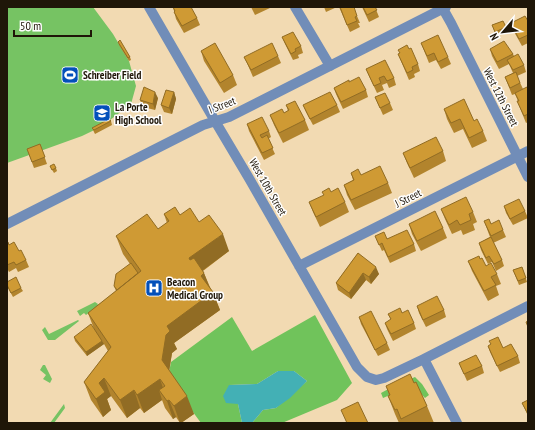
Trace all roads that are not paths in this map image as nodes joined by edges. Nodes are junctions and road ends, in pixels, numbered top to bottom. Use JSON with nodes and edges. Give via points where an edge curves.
{"nodes":[{"id":1,"x":149,"y":7,"type":"edge"},
{"id":2,"x":295,"y":7,"type":"edge"},
{"id":3,"x":444,"y":8,"type":"edge"},
{"id":4,"x":330,"y":66,"type":"junction"},
{"id":5,"x":215,"y":121,"type":"junction"},
{"id":6,"x":528,"y":151,"type":"edge"},
{"id":7,"x":518,"y":156,"type":"junction"},
{"id":8,"x":528,"y":176,"type":"edge"},
{"id":9,"x":7,"y":224,"type":"edge"},
{"id":10,"x":299,"y":266,"type":"junction"},
{"id":11,"x":528,"y":306,"type":"edge"},
{"id":12,"x":424,"y":359,"type":"junction"},
{"id":13,"x":457,"y":423,"type":"edge"}],
"edges":[{"from":1,"to":5,"type":"street","name":"West 10th Street"},
{"from":2,"to":4,"type":"street"},
{"from":3,"to":4,"type":"street","name":"I Street"},
{"from":3,"to":7,"type":"street","name":"West 12th Street"},
{"from":4,"to":5,"type":"street","name":"I Street","via":[[229,117]]},
{"from":5,"to":9,"type":"street","name":"I Street"},
{"from":5,"to":10,"type":"street","name":"West 10th Street"},
{"from":6,"to":7,"type":"street","name":"J Street"},
{"from":7,"to":8,"type":"street","name":"West 12th Street"},
{"from":7,"to":10,"type":"street","name":"J Street"},
{"from":10,"to":12,"type":"street","name":"West 10th Street","via":[[357,367],[367,377],[376,380],[384,378]]},
{"from":11,"to":12,"type":"street"},
{"from":12,"to":13,"type":"street"}]}
